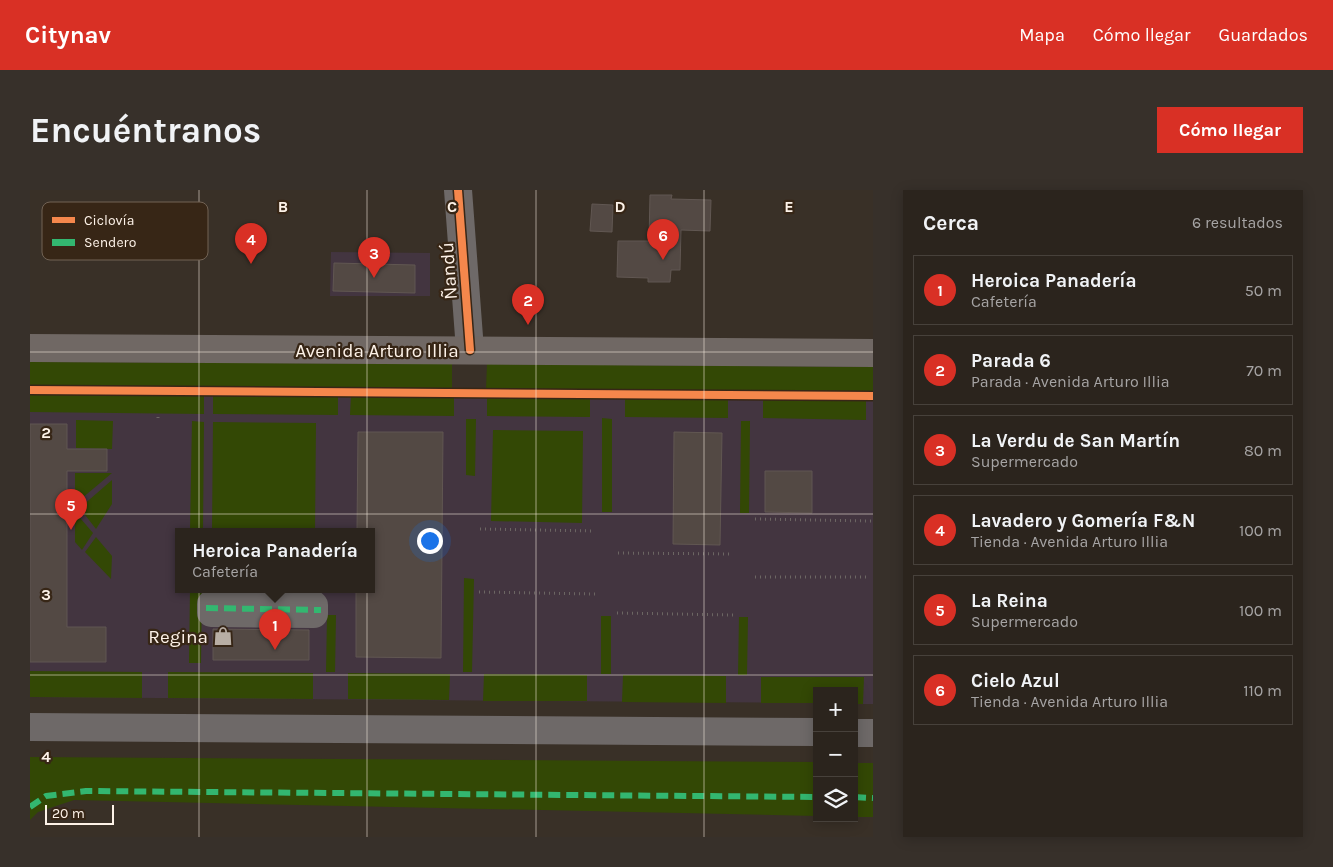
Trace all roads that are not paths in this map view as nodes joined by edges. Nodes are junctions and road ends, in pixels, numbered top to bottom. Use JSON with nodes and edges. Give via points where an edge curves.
{"nodes":[{"id":1,"x":458,"y":190,"type":"edge"},
{"id":2,"x":30,"y":348,"type":"edge"},
{"id":3,"x":470,"y":350,"type":"junction"},
{"id":4,"x":873,"y":353,"type":"edge"},
{"id":5,"x":209,"y":608,"type":"dead end"},
{"id":6,"x":317,"y":610,"type":"dead end"},
{"id":7,"x":30,"y":727,"type":"edge"},
{"id":8,"x":813,"y":732,"type":"edge"},
{"id":9,"x":858,"y":733,"type":"edge"},
{"id":10,"x":873,"y":733,"type":"edge"}],
"edges":[{"from":1,"to":3,"type":"street","name":"Ñandú"},
{"from":2,"to":3,"type":"main road","name":"Avenida Arturo Illia"},
{"from":3,"to":4,"type":"main road","name":"Avenida Arturo Illia"},
{"from":5,"to":6,"type":"street"},
{"from":7,"to":8,"type":"street"},
{"from":9,"to":10,"type":"street"}]}
